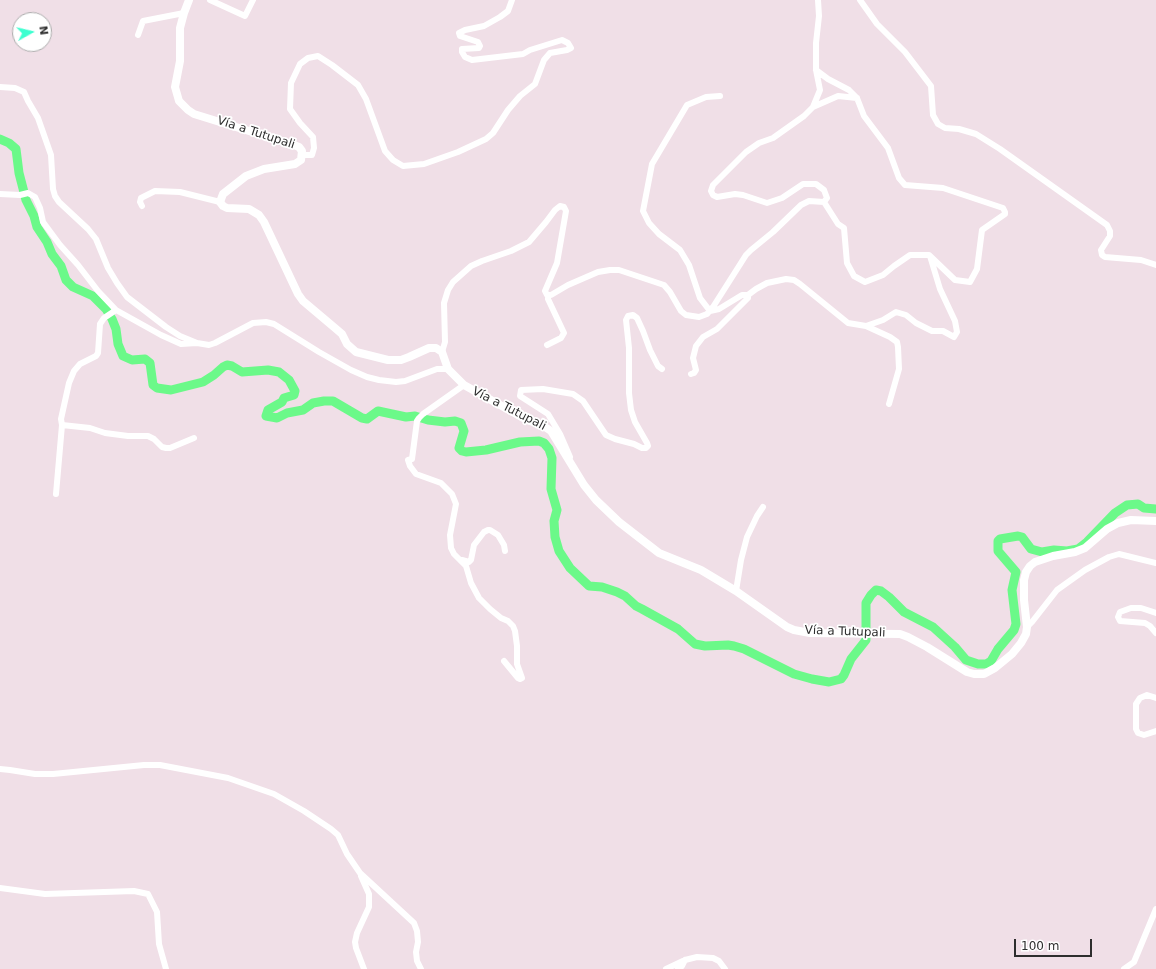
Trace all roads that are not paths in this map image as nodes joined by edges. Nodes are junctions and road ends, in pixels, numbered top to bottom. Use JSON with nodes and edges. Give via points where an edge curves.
{"nodes":[{"id":1,"x":189,"y":0,"type":"edge"},
{"id":2,"x":210,"y":0,"type":"edge"},
{"id":3,"x":253,"y":0,"type":"edge"},
{"id":4,"x":512,"y":0,"type":"edge"},
{"id":5,"x":818,"y":0,"type":"edge"},
{"id":6,"x":860,"y":0,"type":"edge"},
{"id":7,"x":184,"y":13,"type":"junction"},
{"id":8,"x":138,"y":35,"type":"dead end"},
{"id":9,"x":816,"y":70,"type":"junction"},
{"id":10,"x":0,"y":87,"type":"edge"},
{"id":11,"x":720,"y":96,"type":"dead end"},
{"id":12,"x":857,"y":98,"type":"junction"},
{"id":13,"x":813,"y":107,"type":"junction"},
{"id":14,"x":302,"y":155,"type":"junction"},
{"id":15,"x":0,"y":194,"type":"edge"},
{"id":16,"x":220,"y":202,"type":"junction"},
{"id":17,"x":824,"y":202,"type":"junction"},
{"id":18,"x":142,"y":206,"type":"dead end"},
{"id":19,"x":929,"y":255,"type":"junction"},
{"id":20,"x":1156,"y":265,"type":"edge"},
{"id":21,"x":548,"y":295,"type":"junction"},
{"id":22,"x":748,"y":295,"type":"junction"},
{"id":23,"x":114,"y":311,"type":"junction"},
{"id":24,"x":710,"y":311,"type":"junction"},
{"id":25,"x":866,"y":326,"type":"junction"},
{"id":26,"x":197,"y":343,"type":"junction"},
{"id":27,"x":548,"y":345,"type":"dead end"},
{"id":28,"x":442,"y":352,"type":"junction"},
{"id":29,"x":448,"y":369,"type":"junction"},
{"id":30,"x":662,"y":369,"type":"dead end"},
{"id":31,"x":691,"y":374,"type":"dead end"},
{"id":32,"x":464,"y":385,"type":"junction"},
{"id":33,"x":889,"y":404,"type":"dead end"},
{"id":34,"x":62,"y":425,"type":"junction"},
{"id":35,"x":194,"y":438,"type":"dead end"},
{"id":36,"x":571,"y":466,"type":"junction"},
{"id":37,"x":56,"y":494,"type":"dead end"},
{"id":38,"x":763,"y":507,"type":"dead end"},
{"id":39,"x":1156,"y":521,"type":"edge"},
{"id":40,"x":505,"y":551,"type":"dead end"},
{"id":41,"x":459,"y":558,"type":"junction"},
{"id":42,"x":1156,"y":564,"type":"edge"},
{"id":43,"x":736,"y":591,"type":"junction"},
{"id":44,"x":1156,"y":613,"type":"edge"},
{"id":45,"x":1027,"y":627,"type":"junction"},
{"id":46,"x":1156,"y":634,"type":"edge"},
{"id":47,"x":504,"y":661,"type":"dead end"},
{"id":48,"x":1156,"y":698,"type":"edge"},
{"id":49,"x":1156,"y":731,"type":"edge"},
{"id":50,"x":0,"y":769,"type":"edge"},
{"id":51,"x":360,"y":873,"type":"junction"},
{"id":52,"x":0,"y":888,"type":"edge"},
{"id":53,"x":1156,"y":909,"type":"edge"},
{"id":54,"x":684,"y":960,"type":"junction"},
{"id":55,"x":166,"y":969,"type":"edge"},
{"id":56,"x":364,"y":969,"type":"edge"},
{"id":57,"x":421,"y":969,"type":"edge"},
{"id":58,"x":666,"y":969,"type":"edge"},
{"id":59,"x":678,"y":969,"type":"edge"},
{"id":60,"x":725,"y":969,"type":"edge"},
{"id":61,"x":1124,"y":969,"type":"edge"}],
"edges":[{"from":1,"to":7,"type":"street","name":"Vía a Tutupali"},
{"from":2,"to":3,"type":"street","via":[[245,16]]},
{"from":4,"to":14,"type":"street","via":[[508,11],[500,17],[484,26],[459,33],[460,36],[478,42],[480,46],[462,49],[465,57],[472,60],[523,54],[562,40],[571,48],[550,53],[544,60],[535,84],[520,96],[486,139],[424,164],[403,166],[385,151],[366,98],[358,85],[318,56],[308,58],[300,64],[291,83],[290,108],[313,137],[312,155]]},
{"from":5,"to":9,"type":"street","via":[[820,16]]},
{"from":6,"to":20,"type":"street","via":[[877,24],[905,52],[931,86],[933,115],[938,124],[945,128],[976,134],[1107,225],[1110,236],[1101,250],[1105,257],[1141,260]]},
{"from":7,"to":8,"type":"street","via":[[144,21]]},
{"from":7,"to":14,"type":"street","name":"Vía a Tutupali","via":[[180,28],[180,61],[175,87],[179,101],[194,114],[297,146],[301,149]]},
{"from":9,"to":12,"type":"street","via":[[849,90]]},
{"from":9,"to":13,"type":"street","via":[[820,90]]},
{"from":10,"to":26,"type":"street","via":[[15,88],[24,92],[38,118],[53,160],[55,196],[96,239],[120,288],[127,297],[166,327]]},
{"from":11,"to":24,"type":"street","via":[[706,97],[687,105],[652,164],[642,211],[659,234],[680,250],[689,265],[700,298]]},
{"from":12,"to":13,"type":"street","via":[[838,96]]},
{"from":12,"to":19,"type":"street","via":[[864,116],[888,148],[899,178],[905,185],[943,188],[1003,208],[1006,212],[982,230],[977,269],[970,282],[955,280]]},
{"from":13,"to":17,"type":"street","via":[[779,134],[746,152],[713,185],[711,191],[717,197],[743,195],[767,203],[782,198],[803,184],[816,184],[826,194]]},
{"from":14,"to":16,"type":"street","name":"Vía a Tutupali","via":[[301,160],[295,164],[264,169],[246,176],[223,194]]},
{"from":15,"to":23,"type":"street","via":[[28,194],[35,197],[43,222]]},
{"from":16,"to":18,"type":"street","via":[[180,192],[155,191],[140,198]]},
{"from":16,"to":28,"type":"street","via":[[227,208],[249,209],[259,215],[298,294],[342,334],[347,344],[356,352],[388,360],[401,360],[429,348],[436,348]]},
{"from":17,"to":19,"type":"street","via":[[838,224],[844,228],[847,263],[854,276],[865,282],[883,275],[910,255]]},
{"from":17,"to":24,"type":"street","via":[[809,201],[801,205],[774,232],[751,250]]},
{"from":19,"to":25,"type":"street","via":[[940,289],[955,321],[957,332],[954,338],[943,331],[932,331],[906,315],[896,312]]},
{"from":21,"to":24,"type":"street","via":[[591,275],[615,270],[664,285],[681,312],[686,315],[699,317]]},
{"from":21,"to":27,"type":"street","via":[[564,333],[561,338]]},
{"from":21,"to":28,"type":"street","via":[[545,291],[557,263],[566,211],[562,206],[555,210],[529,242],[471,266],[453,282],[444,303],[445,342]]},
{"from":22,"to":24,"type":"street","via":[[742,295]]},
{"from":22,"to":25,"type":"street","via":[[767,283],[794,280],[848,323]]},
{"from":22,"to":31,"type":"street","via":[[748,298],[717,329],[703,337],[696,346],[693,358],[696,370]]},
{"from":23,"to":26,"type":"street","via":[[181,344]]},
{"from":23,"to":34,"type":"street","via":[[104,318],[99,327],[98,353],[74,371],[69,382]]},
{"from":25,"to":33,"type":"street","via":[[897,342],[899,369]]},
{"from":26,"to":29,"type":"street","via":[[209,345],[247,325],[266,322],[274,324],[367,378],[396,382]]},
{"from":28,"to":29,"type":"street","name":"Vía a Tutupali"},
{"from":29,"to":32,"type":"street","name":"Vía a Tutupali"},
{"from":30,"to":36,"type":"street","via":[[650,350],[637,318],[633,315],[628,316],[626,320],[631,410],[647,443],[646,448],[606,435],[583,401],[573,394],[543,389],[522,390],[520,396],[548,414],[560,434]]},
{"from":32,"to":36,"type":"street","name":"Vía a Tutupali","via":[[551,431]]},
{"from":32,"to":41,"type":"street","via":[[419,418],[412,459],[408,460],[416,474],[441,483],[454,499],[456,504],[450,539],[454,554]]},
{"from":34,"to":35,"type":"street","via":[[90,428],[115,435],[148,436],[166,448]]},
{"from":34,"to":37,"type":"street"},
{"from":36,"to":43,"type":"street","name":"Vía a Tutupali","via":[[596,500],[619,522],[659,553],[700,570]]},
{"from":38,"to":43,"type":"street","via":[[747,537]]},
{"from":39,"to":45,"type":"street","name":"Vía a Tutupali","via":[[1131,520],[1118,523],[1085,548],[1052,556],[1030,566],[1024,580]]},
{"from":40,"to":41,"type":"street","via":[[498,535],[488,530],[474,546],[472,560],[469,562]]},
{"from":41,"to":47,"type":"street","via":[[466,566],[479,598],[513,626],[517,664],[522,678],[518,678]]},
{"from":42,"to":45,"type":"street","via":[[1119,554],[1109,557],[1057,590]]},
{"from":43,"to":45,"type":"street","name":"Vía a Tutupali","via":[[794,630],[810,633],[900,634],[974,674],[990,671],[1012,654],[1021,643]]},
{"from":44,"to":46,"type":"street","via":[[1142,608],[1132,608],[1120,612],[1118,617],[1120,621],[1145,623]]},
{"from":48,"to":49,"type":"street","via":[[1147,695],[1140,698],[1136,704],[1138,732],[1144,735]]},
{"from":50,"to":51,"type":"street","via":[[52,774],[160,765],[228,778],[274,794],[331,828],[338,835]]},
{"from":51,"to":56,"type":"street","via":[[370,899],[355,942]]},
{"from":51,"to":57,"type":"street","via":[[414,923],[418,931],[417,961]]},
{"from":52,"to":55,"type":"street","via":[[45,894],[134,891],[148,894],[157,912],[159,944]]},
{"from":53,"to":61,"type":"street","via":[[1134,962]]},
{"from":54,"to":58,"type":"street"},
{"from":54,"to":59,"type":"street"},
{"from":54,"to":60,"type":"street","via":[[697,957],[713,958],[719,960]]}]}
